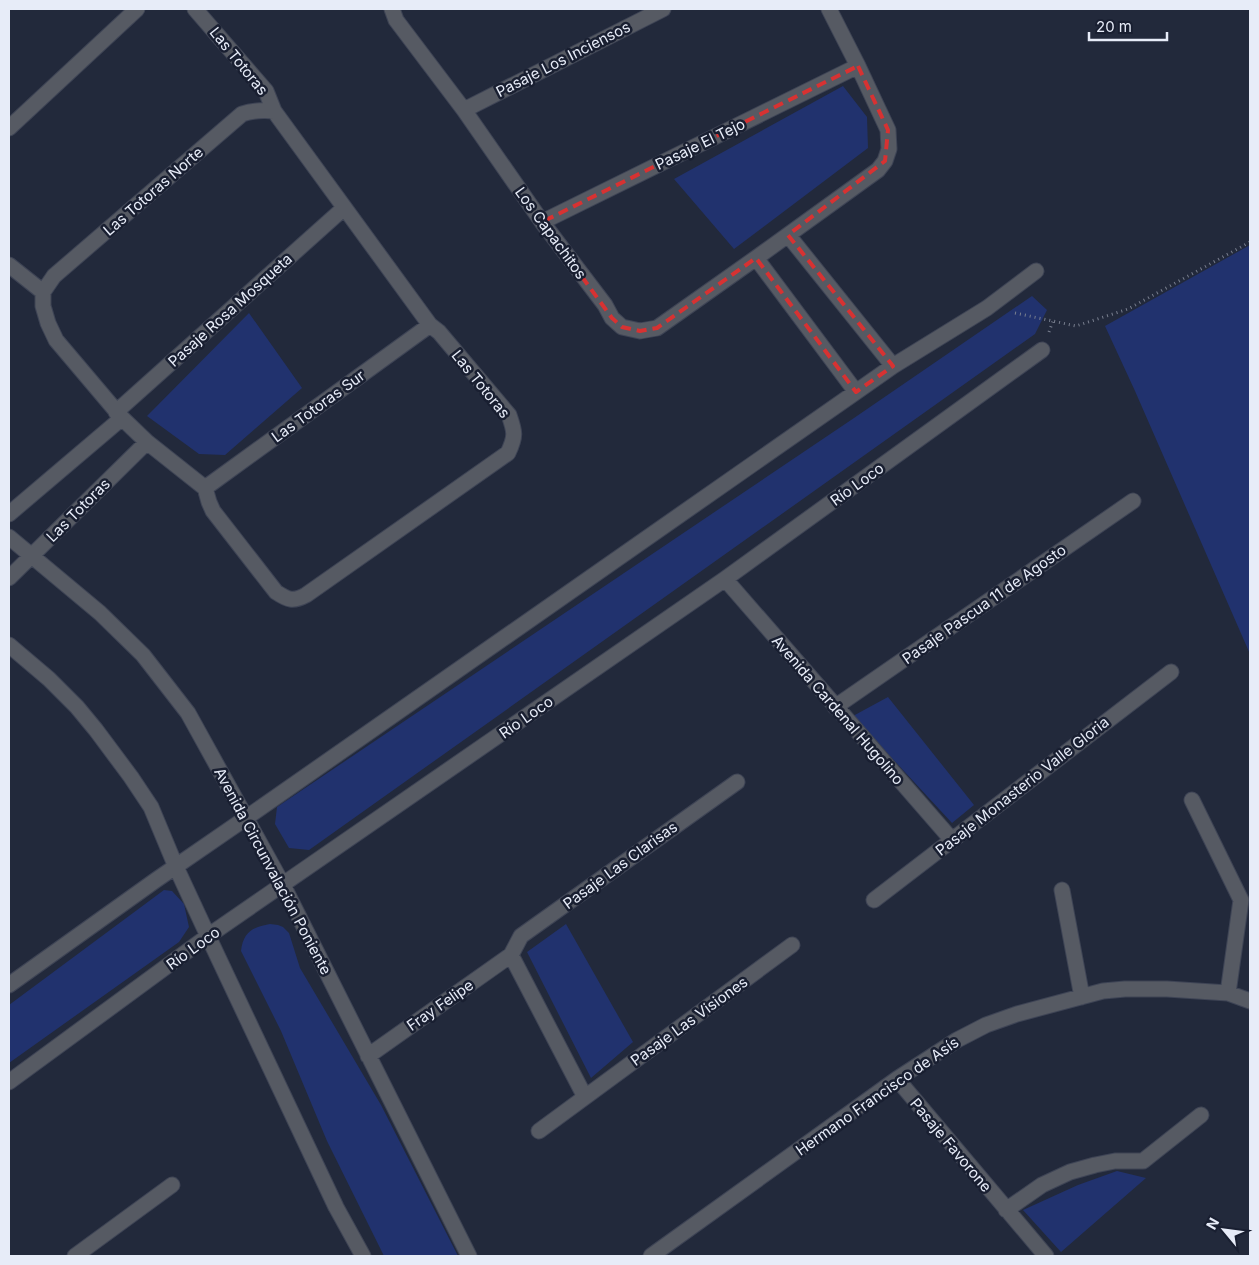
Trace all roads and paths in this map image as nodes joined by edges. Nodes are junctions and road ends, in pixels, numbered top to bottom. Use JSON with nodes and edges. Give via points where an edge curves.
{"nodes":[{"id":1,"x":137,"y":9,"type":"edge"},
{"id":2,"x":195,"y":9,"type":"edge"},
{"id":3,"x":392,"y":9,"type":"edge"},
{"id":4,"x":663,"y":9,"type":"edge"},
{"id":5,"x":829,"y":9,"type":"edge"},
{"id":6,"x":858,"y":66,"type":"junction"},
{"id":7,"x":464,"y":110,"type":"junction"},
{"id":8,"x":274,"y":111,"type":"junction"},
{"id":9,"x":9,"y":128,"type":"edge"},
{"id":10,"x":344,"y":208,"type":"junction"},
{"id":11,"x":542,"y":222,"type":"junction"},
{"id":12,"x":788,"y":235,"type":"junction"},
{"id":13,"x":1250,"y":242,"type":"edge"},
{"id":14,"x":756,"y":258,"type":"junction"},
{"id":15,"x":9,"y":265,"type":"edge"},
{"id":16,"x":1036,"y":271,"type":"dead end"},
{"id":17,"x":43,"y":292,"type":"junction"},
{"id":18,"x":987,"y":308,"type":"junction"},
{"id":19,"x":430,"y":325,"type":"junction"},
{"id":20,"x":1042,"y":350,"type":"dead end"},
{"id":21,"x":893,"y":366,"type":"junction"},
{"id":22,"x":856,"y":392,"type":"junction"},
{"id":23,"x":119,"y":415,"type":"junction"},
{"id":24,"x":147,"y":442,"type":"junction"},
{"id":25,"x":205,"y":488,"type":"junction"},
{"id":26,"x":1133,"y":501,"type":"dead end"},
{"id":27,"x":9,"y":514,"type":"edge"},
{"id":28,"x":9,"y":537,"type":"edge"},
{"id":29,"x":31,"y":556,"type":"junction"},
{"id":30,"x":9,"y":578,"type":"edge"},
{"id":31,"x":725,"y":579,"type":"junction"},
{"id":32,"x":9,"y":645,"type":"edge"},
{"id":33,"x":1170,"y":672,"type":"dead end"},
{"id":34,"x":835,"y":707,"type":"junction"},
{"id":35,"x":737,"y":782,"type":"dead end"},
{"id":36,"x":1192,"y":800,"type":"dead end"},
{"id":37,"x":246,"y":818,"type":"junction"},
{"id":38,"x":952,"y":840,"type":"junction"},
{"id":39,"x":176,"y":867,"type":"junction"},
{"id":40,"x":283,"y":885,"type":"junction"},
{"id":41,"x":1062,"y":890,"type":"dead end"},
{"id":42,"x":874,"y":900,"type":"dead end"},
{"id":43,"x":208,"y":936,"type":"junction"},
{"id":44,"x":792,"y":945,"type":"dead end"},
{"id":45,"x":511,"y":955,"type":"junction"},
{"id":46,"x":9,"y":985,"type":"edge"},
{"id":47,"x":1228,"y":993,"type":"junction"},
{"id":48,"x":1082,"y":997,"type":"junction"},
{"id":49,"x":1249,"y":1000,"type":"edge"},
{"id":50,"x":368,"y":1056,"type":"junction"},
{"id":51,"x":897,"y":1080,"type":"junction"},
{"id":52,"x":9,"y":1082,"type":"edge"},
{"id":53,"x":585,"y":1097,"type":"junction"},
{"id":54,"x":1201,"y":1115,"type":"dead end"},
{"id":55,"x":539,"y":1131,"type":"dead end"},
{"id":56,"x":172,"y":1184,"type":"dead end"},
{"id":57,"x":1006,"y":1210,"type":"junction"},
{"id":58,"x":75,"y":1256,"type":"edge"},
{"id":59,"x":363,"y":1256,"type":"edge"},
{"id":60,"x":469,"y":1256,"type":"edge"},
{"id":61,"x":651,"y":1256,"type":"edge"},
{"id":62,"x":1046,"y":1256,"type":"edge"}],
"edges":[{"from":1,"to":9,"type":"street"},
{"from":2,"to":8,"type":"street","name":"Las Totoras","via":[[266,91]]},
{"from":3,"to":7,"type":"street","name":"Los Capachitos","via":[[396,20]]},
{"from":4,"to":7,"type":"street","name":"Pasaje Los Inciensos"},
{"from":5,"to":6,"type":"street","name":"Los Capachitos"},
{"from":6,"to":11,"type":"street","name":"Pasaje El Tejo"},
{"from":6,"to":12,"type":"street","name":"Los Capachitos","via":[[888,130],[889,149],[885,161],[878,170]]},
{"from":7,"to":11,"type":"street","name":"Los Capachitos"},
{"from":8,"to":10,"type":"street","name":"Las Totoras"},
{"from":8,"to":17,"type":"street","name":"Las Totoras Norte","via":[[242,114],[54,276]]},
{"from":10,"to":19,"type":"street","name":"Las Totoras"},
{"from":10,"to":23,"type":"street","name":"Pasaje Rosa Mosqueta"},
{"from":11,"to":14,"type":"street","name":"Los Capachitos","via":[[612,318],[622,327],[640,331],[657,328]]},
{"from":12,"to":14,"type":"street","name":"Los Capachitos"},
{"from":12,"to":21,"type":"street"},
{"from":13,"to":18,"type":"path","via":[[1128,309],[1076,326]]},
{"from":14,"to":22,"type":"street"},
{"from":15,"to":17,"type":"street"},
{"from":16,"to":18,"type":"street"},
{"from":17,"to":23,"type":"street","via":[[43,306],[56,340]]},
{"from":18,"to":21,"type":"street"},
{"from":19,"to":25,"type":"street","name":"Las Totoras Sur"},
{"from":19,"to":25,"type":"street","name":"Las Totoras","via":[[509,415],[514,440],[508,453],[306,595],[291,600],[276,592],[213,511]]},
{"from":20,"to":31,"type":"street","name":"Río Loco"},
{"from":21,"to":22,"type":"street"},
{"from":22,"to":37,"type":"street"},
{"from":23,"to":24,"type":"street"},
{"from":23,"to":27,"type":"street"},
{"from":24,"to":25,"type":"street"},
{"from":24,"to":29,"type":"street","name":"Las Totoras"},
{"from":26,"to":34,"type":"street","name":"Pasaje Pascua 11 de Agosto"},
{"from":28,"to":29,"type":"street","name":"Avenida Circunvalación Poniente"},
{"from":29,"to":30,"type":"street","name":"Las Totoras"},
{"from":29,"to":37,"type":"street","name":"Avenida Circunvalación Poniente","via":[[144,654],[188,713]]},
{"from":31,"to":34,"type":"street","name":"Avenida Cardenal Hugolino"},
{"from":31,"to":40,"type":"street","name":"Río Loco"},
{"from":32,"to":39,"type":"street","via":[[49,679],[96,730],[151,807]]},
{"from":33,"to":38,"type":"street","name":"Pasaje Monasterio Valle Gloria"},
{"from":34,"to":38,"type":"street","name":"Avenida Cardenal Hugolino"},
{"from":35,"to":45,"type":"street","name":"Pasaje Las Clarisas","via":[[522,936]]},
{"from":36,"to":47,"type":"street","via":[[1241,900]]},
{"from":37,"to":39,"type":"street"},
{"from":37,"to":40,"type":"street","name":"Avenida Circunvalación Poniente"},
{"from":38,"to":42,"type":"street","name":"Pasaje Monasterio Valle Gloria"},
{"from":39,"to":43,"type":"street"},
{"from":39,"to":46,"type":"street"},
{"from":40,"to":43,"type":"street","name":"Río Loco"},
{"from":40,"to":50,"type":"street","name":"Avenida Circunvalación Poniente"},
{"from":41,"to":48,"type":"street"},
{"from":43,"to":52,"type":"street","name":"Río Loco"},
{"from":43,"to":59,"type":"street","via":[[336,1207]]},
{"from":44,"to":53,"type":"street","name":"Pasaje Las Visiones"},
{"from":45,"to":50,"type":"street","name":"Fray Felipe"},
{"from":45,"to":53,"type":"street"},
{"from":47,"to":48,"type":"street","name":"Hermano Francisco de Asís","via":[[1125,989]]},
{"from":47,"to":49,"type":"street","name":"Hermano Francisco de Asís"},
{"from":48,"to":51,"type":"street","name":"Hermano Francisco de Asís","via":[[986,1025]]},
{"from":50,"to":60,"type":"street","name":"Avenida Circunvalación Poniente"},
{"from":51,"to":57,"type":"street","name":"Pasaje Favorone"},
{"from":51,"to":61,"type":"street","name":"Hermano Francisco de Asís"},
{"from":53,"to":55,"type":"street","name":"Pasaje Las Visiones"},
{"from":54,"to":57,"type":"street","via":[[1143,1162],[1115,1162],[1070,1172],[1042,1185]]},
{"from":56,"to":58,"type":"street"},
{"from":57,"to":62,"type":"street","name":"Pasaje Favorone"}]}
